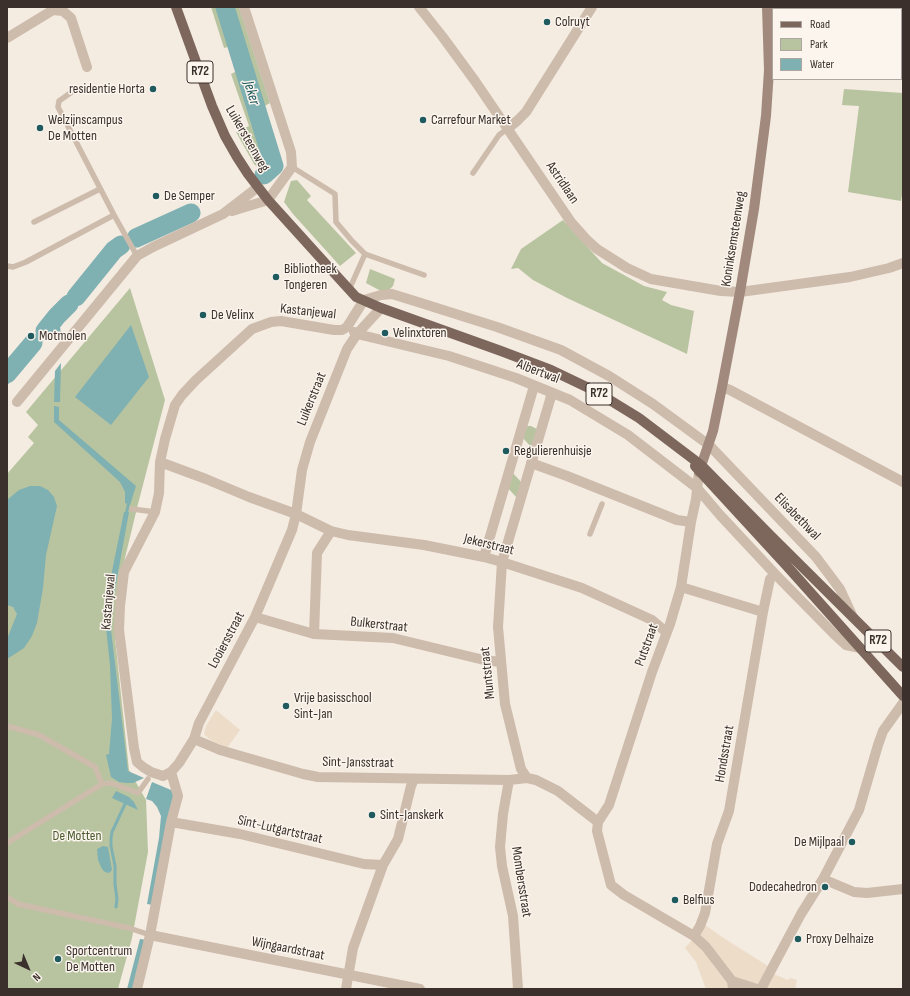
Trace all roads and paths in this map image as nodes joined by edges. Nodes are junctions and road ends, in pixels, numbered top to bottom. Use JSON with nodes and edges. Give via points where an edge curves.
{"nodes":[{"id":1,"x":176,"y":7,"type":"edge"},
{"id":2,"x":244,"y":7,"type":"edge"},
{"id":3,"x":419,"y":7,"type":"edge"},
{"id":4,"x":592,"y":7,"type":"edge"},
{"id":5,"x":767,"y":7,"type":"edge"},
{"id":6,"x":64,"y":9,"type":"edge"},
{"id":7,"x":7,"y":38,"type":"edge"},
{"id":8,"x":87,"y":67,"type":"dead end"},
{"id":9,"x":76,"y":89,"type":"dead end"},
{"id":10,"x":507,"y":128,"type":"junction"},
{"id":11,"x":292,"y":166,"type":"junction"},
{"id":12,"x":473,"y":174,"type":"dead end"},
{"id":13,"x":258,"y":187,"type":"junction"},
{"id":14,"x":100,"y":188,"type":"junction"},
{"id":15,"x":268,"y":200,"type":"junction"},
{"id":16,"x":222,"y":214,"type":"junction"},
{"id":17,"x":114,"y":215,"type":"junction"},
{"id":18,"x":34,"y":222,"type":"dead end"},
{"id":19,"x":365,"y":254,"type":"junction"},
{"id":20,"x":138,"y":256,"type":"junction"},
{"id":21,"x":903,"y":262,"type":"edge"},
{"id":22,"x":7,"y":266,"type":"edge"},
{"id":23,"x":424,"y":275,"type":"dead end"},
{"id":24,"x":349,"y":290,"type":"junction"},
{"id":25,"x":740,"y":292,"type":"junction"},
{"id":26,"x":364,"y":300,"type":"junction"},
{"id":27,"x":381,"y":308,"type":"junction"},
{"id":28,"x":347,"y":327,"type":"junction"},
{"id":29,"x":357,"y":334,"type":"junction"},
{"id":30,"x":534,"y":386,"type":"junction"},
{"id":31,"x":722,"y":387,"type":"junction"},
{"id":32,"x":552,"y":393,"type":"junction"},
{"id":33,"x":17,"y":402,"type":"dead end"},
{"id":34,"x":709,"y":445,"type":"junction"},
{"id":35,"x":160,"y":462,"type":"junction"},
{"id":36,"x":532,"y":463,"type":"junction"},
{"id":37,"x":700,"y":468,"type":"junction"},
{"id":38,"x":903,"y":482,"type":"edge"},
{"id":39,"x":697,"y":488,"type":"junction"},
{"id":40,"x":709,"y":501,"type":"junction"},
{"id":41,"x":726,"y":501,"type":"junction"},
{"id":42,"x":602,"y":504,"type":"dead end"},
{"id":43,"x":132,"y":509,"type":"dead end"},
{"id":44,"x":155,"y":512,"type":"junction"},
{"id":45,"x":296,"y":514,"type":"junction"},
{"id":46,"x":691,"y":522,"type":"junction"},
{"id":47,"x":331,"y":531,"type":"junction"},
{"id":48,"x":590,"y":534,"type":"dead end"},
{"id":49,"x":484,"y":557,"type":"junction"},
{"id":50,"x":502,"y":562,"type":"junction"},
{"id":51,"x":775,"y":574,"type":"junction"},
{"id":52,"x":681,"y":587,"type":"junction"},
{"id":53,"x":764,"y":612,"type":"junction"},
{"id":54,"x":255,"y":617,"type":"junction"},
{"id":55,"x":853,"y":617,"type":"junction"},
{"id":56,"x":666,"y":632,"type":"junction"},
{"id":57,"x":314,"y":634,"type":"junction"},
{"id":58,"x":860,"y":648,"type":"junction"},
{"id":59,"x":500,"y":662,"type":"junction"},
{"id":60,"x":903,"y":667,"type":"edge"},
{"id":61,"x":903,"y":696,"type":"edge"},
{"id":62,"x":903,"y":703,"type":"edge"},
{"id":63,"x":7,"y":726,"type":"edge"},
{"id":64,"x":194,"y":740,"type":"junction"},
{"id":65,"x":171,"y":772,"type":"junction"},
{"id":66,"x":527,"y":778,"type":"junction"},
{"id":67,"x":148,"y":779,"type":"dead end"},
{"id":68,"x":414,"y":779,"type":"junction"},
{"id":69,"x":509,"y":780,"type":"junction"},
{"id":70,"x":102,"y":784,"type":"junction"},
{"id":71,"x":171,"y":822,"type":"junction"},
{"id":72,"x":598,"y":822,"type":"junction"},
{"id":73,"x":7,"y":843,"type":"edge"},
{"id":74,"x":384,"y":865,"type":"junction"},
{"id":75,"x":823,"y":879,"type":"junction"},
{"id":76,"x":903,"y":889,"type":"edge"},
{"id":77,"x":7,"y":896,"type":"edge"},
{"id":78,"x":150,"y":935,"type":"junction"},
{"id":79,"x":694,"y":936,"type":"junction"},
{"id":80,"x":347,"y":975,"type":"junction"},
{"id":81,"x":732,"y":985,"type":"edge"},
{"id":82,"x":137,"y":989,"type":"edge"},
{"id":83,"x":346,"y":989,"type":"edge"},
{"id":84,"x":420,"y":989,"type":"edge"},
{"id":85,"x":518,"y":989,"type":"edge"},
{"id":86,"x":757,"y":989,"type":"edge"},
{"id":87,"x":761,"y":989,"type":"edge"}],
"edges":[{"from":1,"to":13,"type":"main road","name":"Luikersteenweg","number":"R72","via":[[225,136]]},
{"from":2,"to":11,"type":"street","name":"Luikersteenweg","via":[[291,152]]},
{"from":3,"to":10,"type":"street","name":"Astridlaan"},
{"from":4,"to":10,"type":"street","via":[[526,112]]},
{"from":5,"to":25,"type":"street","name":"Koninksemsteenweg","via":[[769,70],[766,116]]},
{"from":6,"to":7,"type":"street","via":[[53,10]]},
{"from":6,"to":8,"type":"street","via":[[71,18]]},
{"from":9,"to":14,"type":"lane","via":[[59,101],[58,107]]},
{"from":10,"to":12,"type":"lane","via":[[499,135]]},
{"from":10,"to":25,"type":"street","name":"Astridlaan","via":[[571,222],[586,240],[607,256],[651,279]]},
{"from":11,"to":15,"type":"street","name":"Luikersteenweg"},
{"from":11,"to":19,"type":"lane","via":[[335,194],[336,222]]},
{"from":13,"to":15,"type":"main road","name":"Luikersteenweg","number":"R72"},
{"from":13,"to":16,"type":"street"},
{"from":14,"to":17,"type":"lane"},
{"from":14,"to":18,"type":"lane"},
{"from":15,"to":16,"type":"street"},
{"from":15,"to":24,"type":"main road","name":"Albertwal","number":"R72"},
{"from":16,"to":20,"type":"street"},
{"from":17,"to":20,"type":"lane"},
{"from":17,"to":22,"type":"lane","via":[[26,262],[13,267]]},
{"from":19,"to":23,"type":"lane"},
{"from":19,"to":24,"type":"lane"},
{"from":20,"to":33,"type":"street"},
{"from":21,"to":25,"type":"street","name":"Astridlaan","via":[[850,277]]},
{"from":24,"to":26,"type":"main road","name":"Albertwal","number":"R72"},
{"from":25,"to":31,"type":"street","name":"Koninksemsteenweg"},
{"from":26,"to":27,"type":"main road","name":"Albertwal","number":"R72"},
{"from":26,"to":28,"type":"street","name":"Kastanjewal"},
{"from":26,"to":34,"type":"street","name":"Albertwal","via":[[392,294],[561,350],[653,404]]},
{"from":27,"to":29,"type":"street","name":"Luikerstraat"},
{"from":27,"to":37,"type":"main road","name":"Albertwal","number":"R72","via":[[501,351],[595,391],[639,418]]},
{"from":28,"to":29,"type":"street","name":"Albertwal"},
{"from":28,"to":35,"type":"street","name":"Kastanjewal","via":[[334,330],[282,321],[271,322],[252,330],[182,395],[172,415]]},
{"from":29,"to":30,"type":"street","name":"Albertwal","via":[[449,356]]},
{"from":29,"to":45,"type":"street","name":"Luikerstraat","via":[[347,350],[310,442],[302,470]]},
{"from":30,"to":32,"type":"street","name":"Albertwal"},
{"from":30,"to":49,"type":"street"},
{"from":31,"to":34,"type":"street","name":"Koninksemsteenweg"},
{"from":31,"to":38,"type":"street"},
{"from":32,"to":36,"type":"street","name":"Muntstraat"},
{"from":32,"to":39,"type":"street","name":"Albertwal","via":[[570,400],[628,435]]},
{"from":34,"to":37,"type":"street","name":"Koninksemsteenweg"},
{"from":34,"to":55,"type":"street","name":"Elisabethwal","via":[[816,557],[840,589]]},
{"from":35,"to":44,"type":"street","name":"Kastanjewal","via":[[159,493]]},
{"from":35,"to":45,"type":"street","name":"Jekerstraat"},
{"from":36,"to":46,"type":"street","via":[[606,494],[677,520]]},
{"from":36,"to":50,"type":"street","name":"Muntstraat"},
{"from":37,"to":39,"type":"street","name":"Putstraat"},
{"from":37,"to":41,"type":"main road","number":"R72"},
{"from":37,"to":55,"type":"main road","name":"Elisabethwal","number":"R72"},
{"from":39,"to":40,"type":"street"},
{"from":39,"to":46,"type":"street","name":"Putstraat"},
{"from":40,"to":41,"type":"street"},
{"from":40,"to":51,"type":"street"},
{"from":41,"to":58,"type":"main road","number":"R72"},
{"from":42,"to":48,"type":"lane"},
{"from":43,"to":44,"type":"lane"},
{"from":44,"to":65,"type":"street","name":"Kastanjewal","via":[[124,572],[119,630],[138,762],[151,772],[163,776]]},
{"from":45,"to":47,"type":"street","name":"Jekerstraat"},
{"from":45,"to":54,"type":"street","name":"Looiersstraat","via":[[292,530]]},
{"from":46,"to":52,"type":"street","name":"Putstraat"},
{"from":47,"to":49,"type":"street","name":"Jekerstraat"},
{"from":47,"to":57,"type":"street","via":[[317,553]]},
{"from":49,"to":50,"type":"street","name":"Jekerstraat"},
{"from":50,"to":56,"type":"street","name":"Jekerstraat","via":[[582,588],[652,620]]},
{"from":50,"to":59,"type":"street","name":"Muntstraat","via":[[498,626]]},
{"from":51,"to":53,"type":"street","name":"Hondsstraat","via":[[770,579]]},
{"from":51,"to":58,"type":"street","via":[[846,645]]},
{"from":52,"to":53,"type":"street"},
{"from":52,"to":56,"type":"street","name":"Putstraat"},
{"from":53,"to":79,"type":"street","name":"Hondsstraat","via":[[729,811],[717,844],[705,913]]},
{"from":54,"to":57,"type":"street","name":"Bulkerstraat"},
{"from":54,"to":64,"type":"street","name":"Looiersstraat","via":[[199,723]]},
{"from":55,"to":60,"type":"main road","name":"Elisabethwal","number":"R72"},
{"from":56,"to":72,"type":"street","name":"Putstraat","via":[[609,805]]},
{"from":57,"to":59,"type":"street","name":"Bulkerstraat","via":[[393,638]]},
{"from":58,"to":61,"type":"main road","number":"R72"},
{"from":59,"to":66,"type":"street","name":"Muntstraat","via":[[507,716],[521,769]]},
{"from":62,"to":75,"type":"street","via":[[883,731],[859,810]]},
{"from":63,"to":70,"type":"lane","via":[[38,735],[95,766]]},
{"from":64,"to":65,"type":"street","name":"Looiersstraat"},
{"from":64,"to":68,"type":"street","name":"Sint-Jansstraat","via":[[318,777]]},
{"from":65,"to":71,"type":"street","via":[[178,796]]},
{"from":66,"to":69,"type":"street","name":"Sint-Jansstraat"},
{"from":66,"to":72,"type":"street","via":[[558,791]]},
{"from":67,"to":70,"type":"lane","via":[[138,793],[111,783]]},
{"from":68,"to":69,"type":"street","name":"Sint-Jansstraat"},
{"from":68,"to":74,"type":"street","via":[[398,839]]},
{"from":69,"to":85,"type":"street","name":"Mombersstraat","via":[[500,847],[513,916]]},
{"from":70,"to":73,"type":"lane"},
{"from":71,"to":74,"type":"street","name":"Sint-Lutgartstraat","via":[[240,834],[364,864]]},
{"from":71,"to":78,"type":"street"},
{"from":72,"to":79,"type":"street","via":[[597,831],[610,885]]},
{"from":74,"to":80,"type":"street","via":[[353,948]]},
{"from":75,"to":76,"type":"street","via":[[854,892]]},
{"from":75,"to":87,"type":"street"},
{"from":77,"to":78,"type":"lane","via":[[18,904],[129,928]]},
{"from":78,"to":80,"type":"street","name":"Wijngaardstraat"},
{"from":78,"to":82,"type":"street"},
{"from":79,"to":81,"type":"street","via":[[706,947]]},
{"from":80,"to":83,"type":"street"},
{"from":80,"to":84,"type":"street","name":"Wijngaardstraat"},
{"from":81,"to":86,"type":"street"}]}
